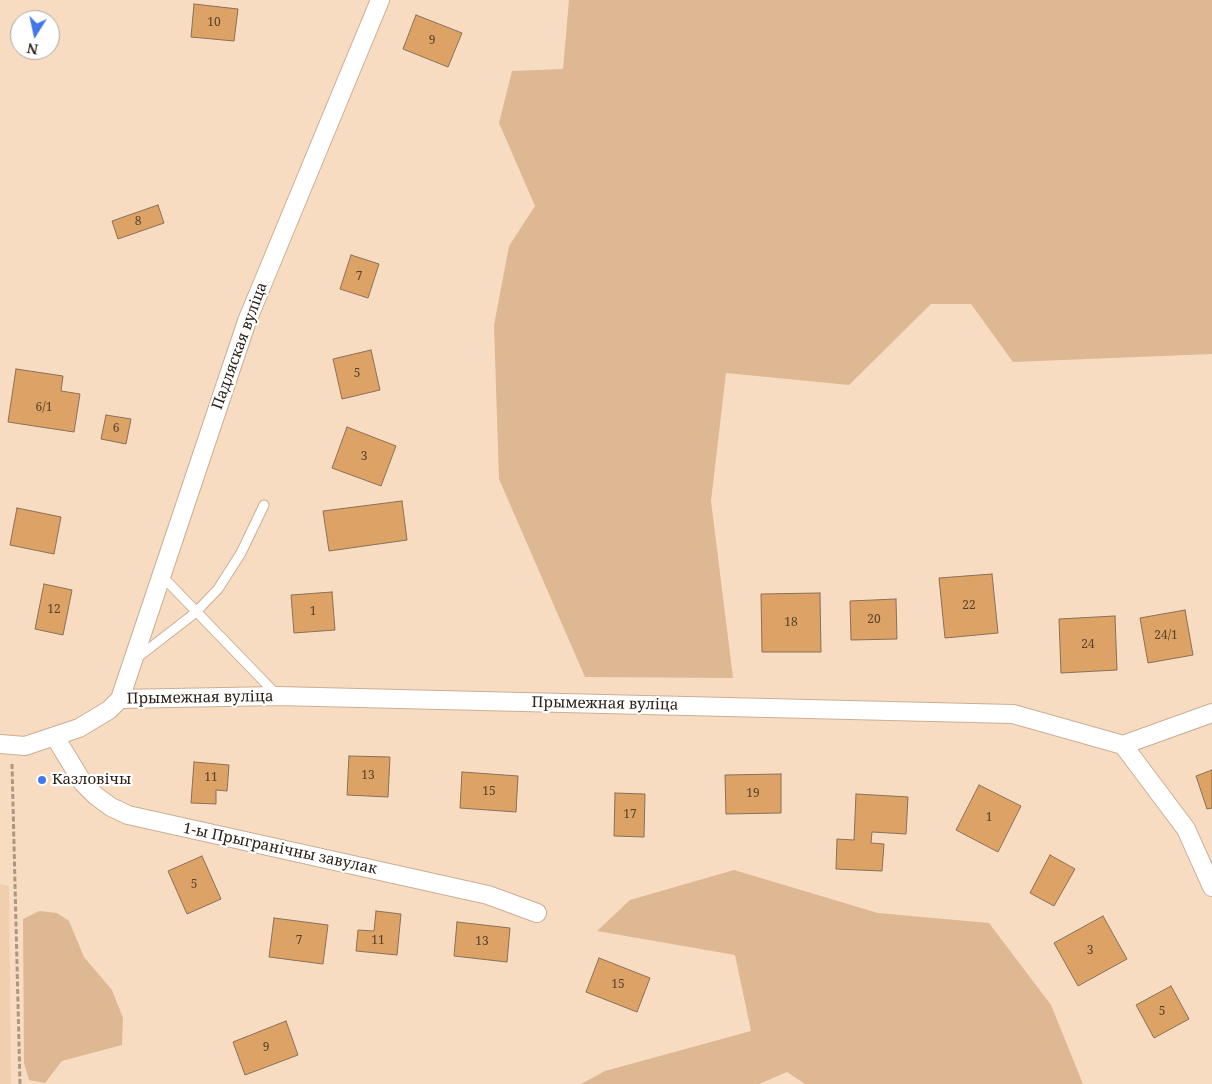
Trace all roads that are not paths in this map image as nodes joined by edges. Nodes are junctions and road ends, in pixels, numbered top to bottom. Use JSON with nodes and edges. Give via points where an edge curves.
{"nodes":[{"id":1,"x":380,"y":0,"type":"edge"},
{"id":2,"x":264,"y":505,"type":"dead end"},
{"id":3,"x":161,"y":575,"type":"junction"},
{"id":4,"x":195,"y":613,"type":"junction"},
{"id":5,"x":132,"y":661,"type":"junction"},
{"id":6,"x":277,"y":696,"type":"junction"},
{"id":7,"x":120,"y":699,"type":"junction"},
{"id":8,"x":1212,"y":713,"type":"edge"},
{"id":9,"x":54,"y":737,"type":"junction"},
{"id":10,"x":6,"y":745,"type":"edge"},
{"id":11,"x":1123,"y":745,"type":"junction"},
{"id":12,"x":1212,"y":887,"type":"edge"},
{"id":13,"x":537,"y":913,"type":"dead end"}],
"edges":[{"from":1,"to":3,"type":"street","name":"Падляская вуліца","via":[[247,321]]},
{"from":2,"to":4,"type":"lane","via":[[241,553],[218,589]]},
{"from":3,"to":4,"type":"lane"},
{"from":3,"to":5,"type":"street","name":"Падляская вуліца"},
{"from":4,"to":5,"type":"lane"},
{"from":4,"to":6,"type":"lane"},
{"from":5,"to":7,"type":"street","name":"Падляская вуліца"},
{"from":6,"to":7,"type":"street","name":"Прымежная вуліца"},
{"from":6,"to":11,"type":"street","name":"Прымежная вуліца","via":[[1013,714]]},
{"from":7,"to":9,"type":"street","name":"Прымежная вуліца","via":[[96,720]]},
{"from":8,"to":11,"type":"street"},
{"from":9,"to":10,"type":"street","name":"Прымежная вуліца","via":[[25,746]]},
{"from":9,"to":13,"type":"street","name":"1-ы Прыгранічны завулак","via":[[96,796],[128,815],[488,895]]},
{"from":11,"to":12,"type":"street","via":[[1186,829]]}]}
